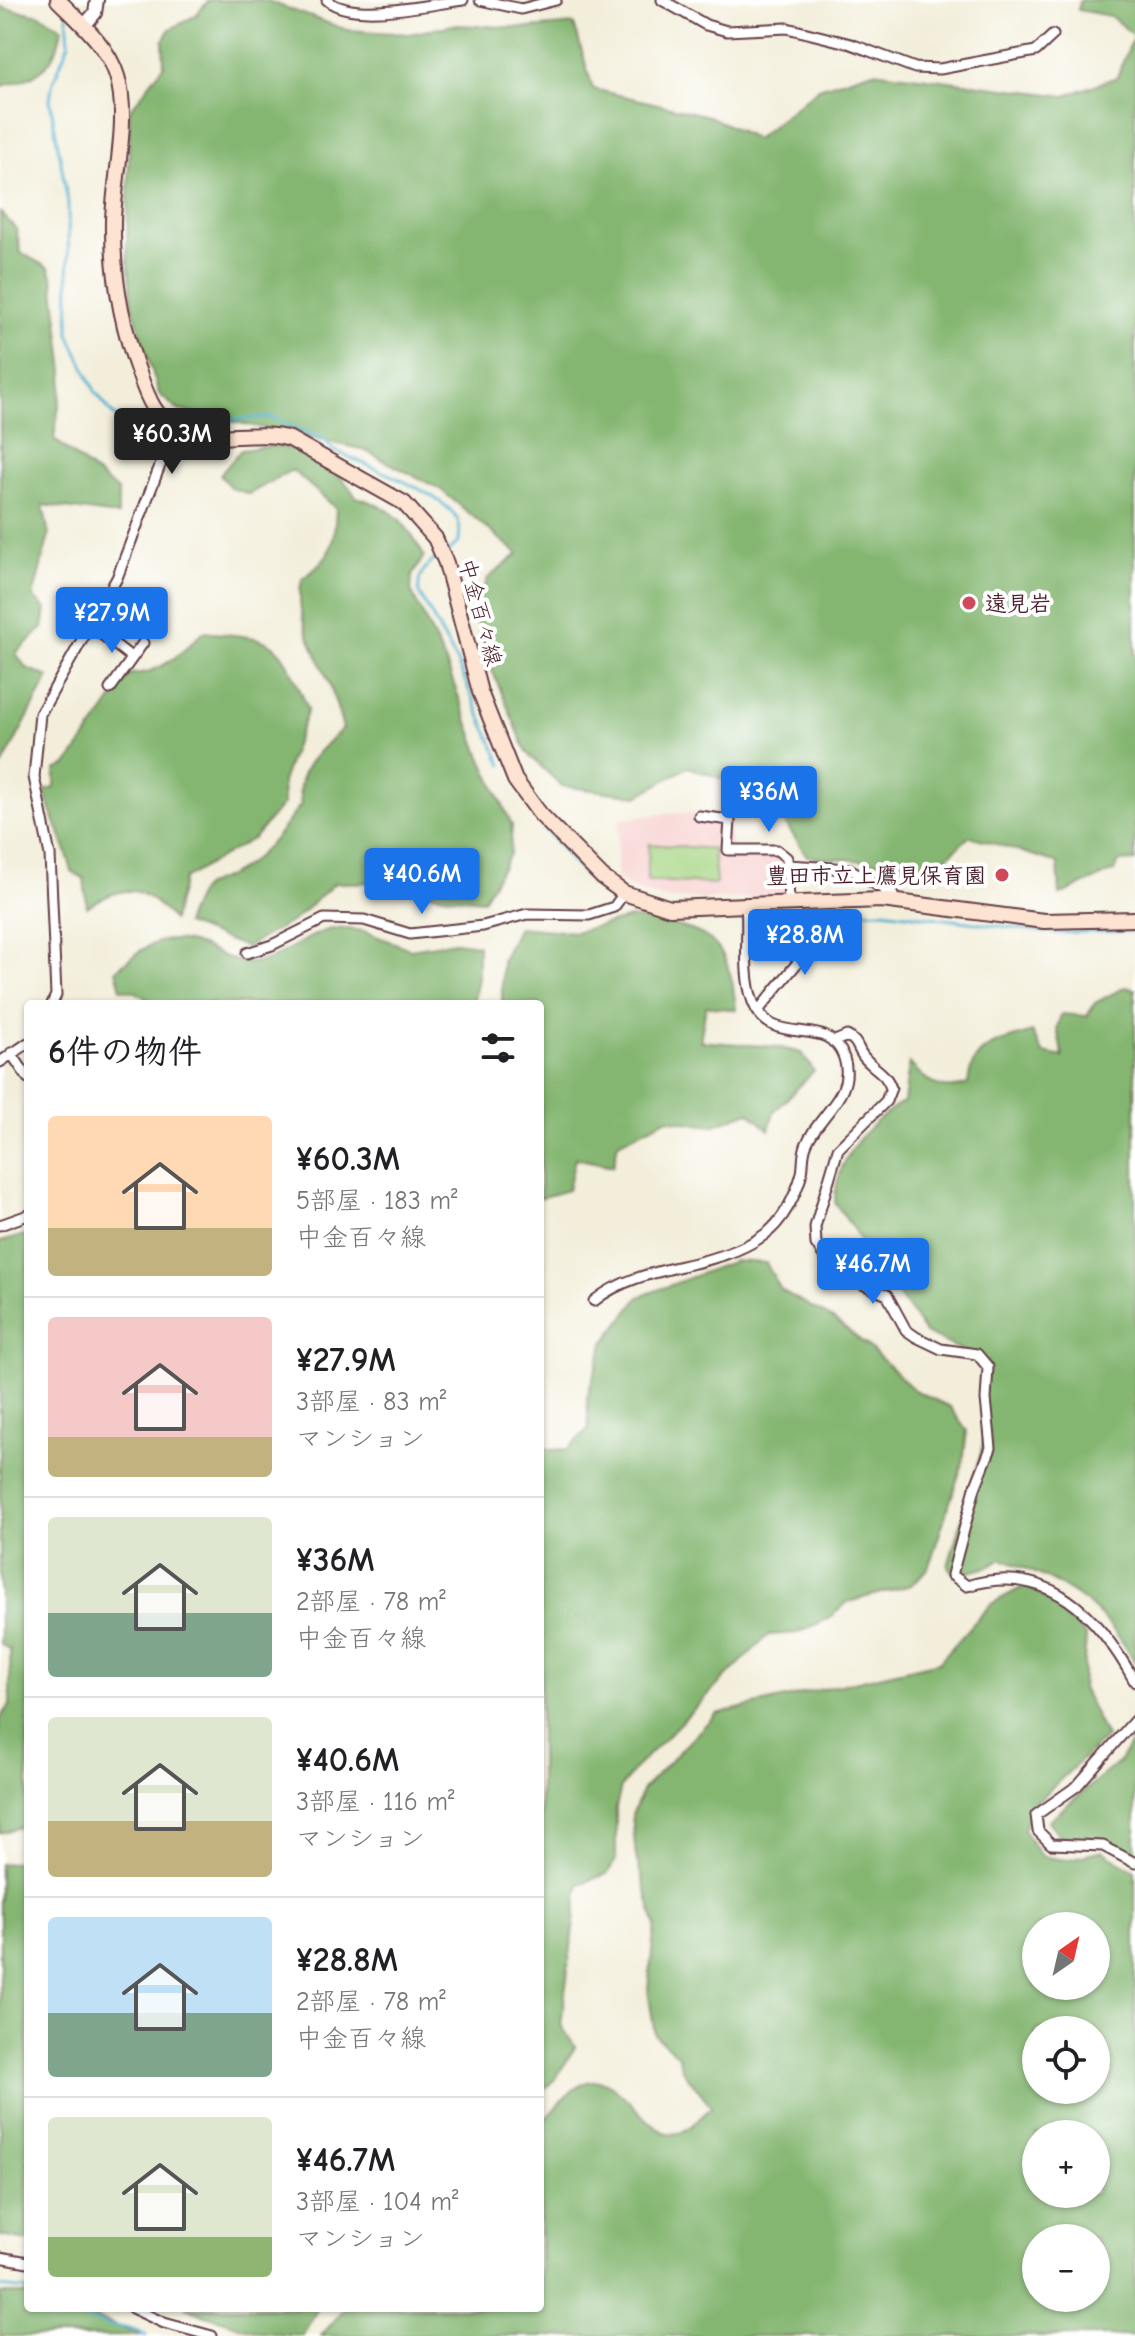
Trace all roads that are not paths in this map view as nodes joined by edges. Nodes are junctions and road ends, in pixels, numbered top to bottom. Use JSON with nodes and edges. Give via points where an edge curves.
{"nodes":[{"id":1,"x":97,"y":0,"type":"edge"},
{"id":2,"x":327,"y":0,"type":"edge"},
{"id":3,"x":463,"y":0,"type":"edge"},
{"id":4,"x":480,"y":0,"type":"edge"},
{"id":5,"x":556,"y":0,"type":"edge"},
{"id":6,"x":662,"y":0,"type":"edge"},
{"id":7,"x":60,"y":2,"type":"edge"},
{"id":8,"x":80,"y":22,"type":"junction"},
{"id":9,"x":1053,"y":35,"type":"dead end"},
{"id":10,"x":174,"y":429,"type":"junction"},
{"id":11,"x":91,"y":626,"type":"junction"},
{"id":12,"x":143,"y":643,"type":"dead end"},
{"id":13,"x":131,"y":657,"type":"junction"},
{"id":14,"x":110,"y":689,"type":"dead end"},
{"id":15,"x":699,"y":816,"type":"dead end"},
{"id":16,"x":788,"y":865,"type":"junction"},
{"id":17,"x":622,"y":894,"type":"junction"},
{"id":18,"x":893,"y":901,"type":"junction"},
{"id":19,"x":789,"y":903,"type":"junction"},
{"id":20,"x":746,"y":907,"type":"junction"},
{"id":21,"x":1135,"y":919,"type":"edge"},
{"id":22,"x":843,"y":928,"type":"dead end"},
{"id":23,"x":247,"y":953,"type":"dead end"},
{"id":24,"x":54,"y":1000,"type":"edge"},
{"id":25,"x":758,"y":1011,"type":"junction"},
{"id":26,"x":833,"y":1042,"type":"junction"},
{"id":27,"x":24,"y":1045,"type":"edge"},
{"id":28,"x":11,"y":1053,"type":"junction"},
{"id":29,"x":0,"y":1062,"type":"edge"},
{"id":30,"x":24,"y":1072,"type":"edge"},
{"id":31,"x":24,"y":1216,"type":"edge"},
{"id":32,"x":0,"y":1225,"type":"edge"},
{"id":33,"x":594,"y":1301,"type":"dead end"},
{"id":34,"x":1135,"y":1682,"type":"edge"},
{"id":35,"x":1135,"y":1720,"type":"edge"},
{"id":36,"x":1135,"y":1863,"type":"edge"},
{"id":37,"x":0,"y":2257,"type":"edge"},
{"id":38,"x":24,"y":2261,"type":"edge"},
{"id":39,"x":141,"y":2312,"type":"edge"},
{"id":40,"x":212,"y":2336,"type":"edge"}],
"edges":[{"from":1,"to":8,"type":"street","via":[[95,13]]},
{"from":2,"to":3,"type":"street","via":[[337,8],[364,11]]},
{"from":4,"to":5,"type":"street","via":[[521,9]]},
{"from":6,"to":9,"type":"street","via":[[727,31],[787,28],[915,68],[940,69],[1036,51]]},
{"from":7,"to":8,"type":"main road"},
{"from":8,"to":10,"type":"main road","via":[[108,56],[121,97],[113,223],[117,292],[129,346],[147,396]]},
{"from":10,"to":11,"type":"street","via":[[117,578]]},
{"from":10,"to":17,"type":"main road","name":"中金百々線","via":[[192,435],[273,434],[290,439],[404,503],[420,518],[443,556],[480,692],[515,780],[540,814]]},
{"from":11,"to":13,"type":"street"},
{"from":11,"to":24,"type":"street","via":[[40,714],[34,777],[53,889]]},
{"from":12,"to":13,"type":"street"},
{"from":13,"to":14,"type":"street"},
{"from":15,"to":16,"type":"street","via":[[730,820],[728,850],[777,850]]},
{"from":16,"to":18,"type":"street","via":[[850,869],[893,895]]},
{"from":16,"to":19,"type":"street"},
{"from":17,"to":20,"type":"main road","name":"中金百々線","via":[[670,908]]},
{"from":17,"to":23,"type":"street","via":[[614,907],[589,915],[527,914],[483,926],[410,934],[364,920],[324,919]]},
{"from":18,"to":19,"type":"main road","name":"中金百々線"},
{"from":18,"to":21,"type":"main road","name":"中金百々線","via":[[1044,921]]},
{"from":19,"to":20,"type":"main road","name":"中金百々線"},
{"from":20,"to":25,"type":"street","via":[[750,988]]},
{"from":22,"to":25,"type":"street","via":[[803,956]]},
{"from":25,"to":26,"type":"street","via":[[775,1028],[811,1031]]},
{"from":26,"to":33,"type":"street","via":[[844,1057],[844,1091],[810,1137],[794,1195],[765,1235],[613,1289]]},
{"from":26,"to":34,"type":"street","via":[[853,1038],[891,1088],[886,1101],[838,1149],[815,1227],[816,1244],[835,1272],[887,1295],[906,1330],[941,1349],[971,1351],[988,1367],[991,1448],[952,1575],[967,1586],[1007,1577],[1038,1583],[1093,1621]]},
{"from":27,"to":28,"type":"street"},
{"from":28,"to":29,"type":"street"},
{"from":28,"to":30,"type":"street"},
{"from":31,"to":32,"type":"street"},
{"from":35,"to":36,"type":"street","via":[[1077,1786],[1036,1815],[1036,1824],[1051,1844],[1103,1846]]},
{"from":37,"to":38,"type":"street"},
{"from":39,"to":40,"type":"street"}]}
